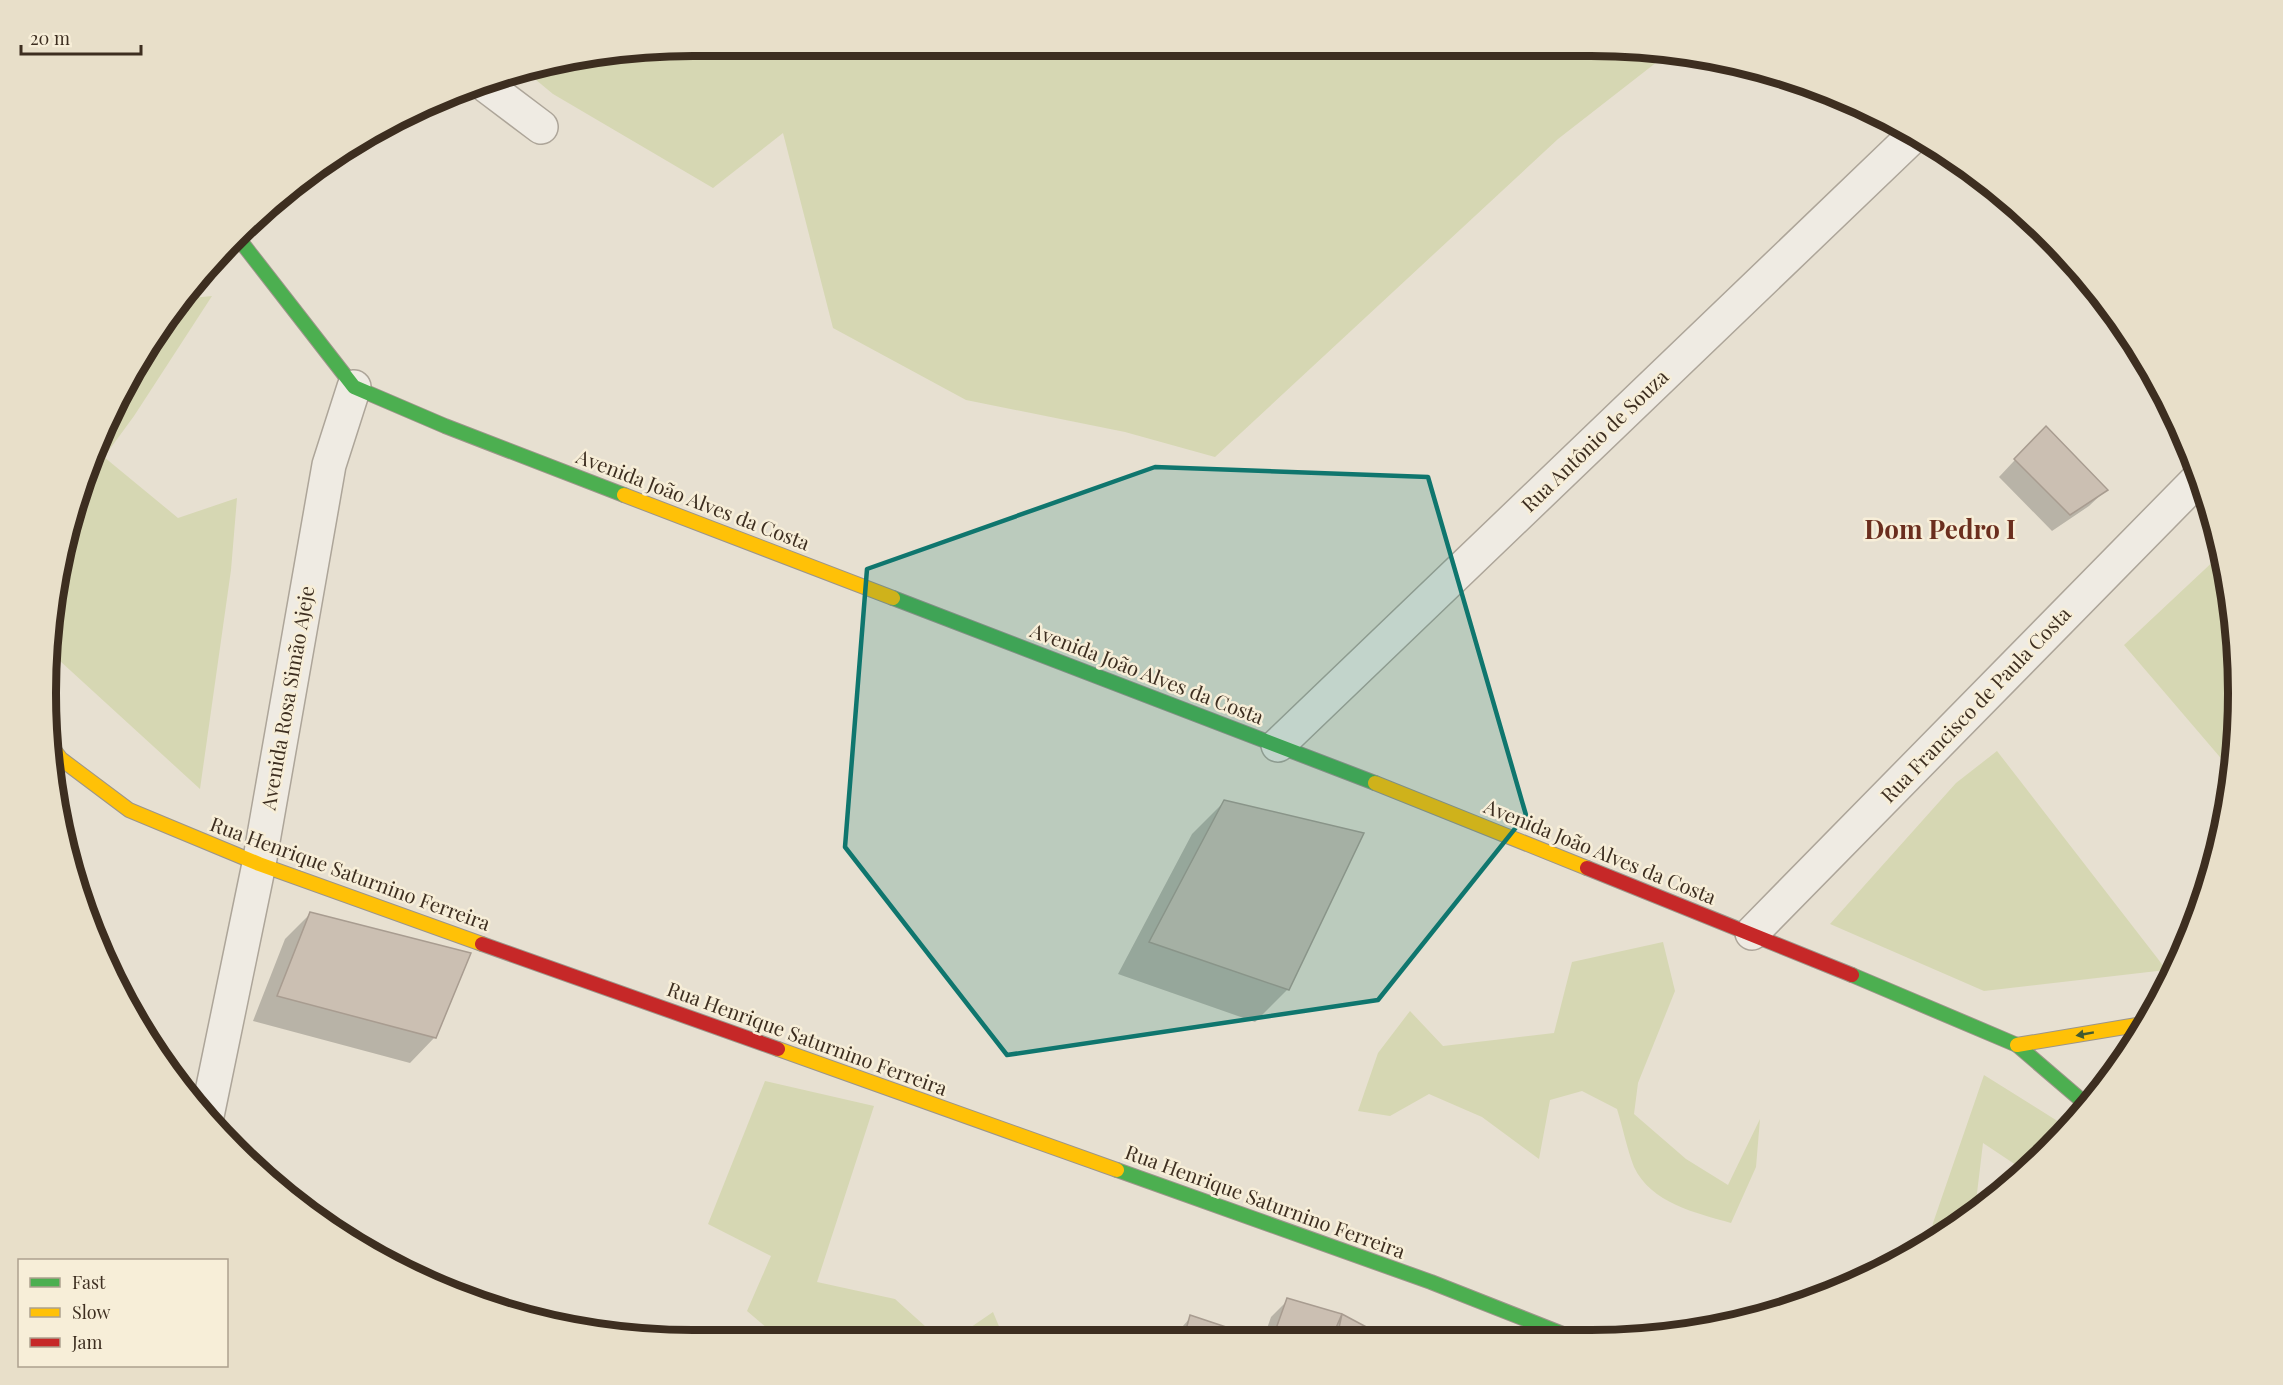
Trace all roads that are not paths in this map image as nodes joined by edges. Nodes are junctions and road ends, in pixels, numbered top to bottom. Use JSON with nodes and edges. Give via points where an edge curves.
{"nodes":[{"id":1,"x":490,"y":88,"type":"edge"},
{"id":2,"x":541,"y":127,"type":"dead end"},
{"id":3,"x":1908,"y":141,"type":"edge"},
{"id":4,"x":242,"y":242,"type":"edge"},
{"id":5,"x":354,"y":387,"type":"junction"},
{"id":6,"x":2193,"y":484,"type":"edge"},
{"id":7,"x":1278,"y":745,"type":"junction"},
{"id":8,"x":59,"y":755,"type":"edge"},
{"id":9,"x":259,"y":864,"type":"junction"},
{"id":10,"x":1752,"y":933,"type":"junction"},
{"id":11,"x":2133,"y":1026,"type":"edge"},
{"id":12,"x":2017,"y":1046,"type":"junction"},
{"id":13,"x":2080,"y":1099,"type":"edge"},
{"id":14,"x":209,"y":1107,"type":"edge"},
{"id":15,"x":1553,"y":1330,"type":"edge"}],
"edges":[{"from":1,"to":2,"type":"street"},
{"from":3,"to":7,"type":"street","name":"Rua Antônio de Souza"},
{"from":4,"to":5,"type":"street","name":"Avenida João Alves da Costa"},
{"from":5,"to":7,"type":"street","name":"Avenida João Alves da Costa","via":[[445,426]]},
{"from":5,"to":9,"type":"street","name":"Avenida Rosa Simão Ajeje","via":[[330,465]]},
{"from":6,"to":10,"type":"street","name":"Rua Francisco de Paula Costa"},
{"from":7,"to":10,"type":"street","name":"Avenida João Alves da Costa"},
{"from":8,"to":9,"type":"street","name":"Rua Henrique Saturnino Ferreira","via":[[129,810]]},
{"from":9,"to":14,"type":"street","name":"Avenida Rosa Simão Ajeje"},
{"from":9,"to":15,"type":"street","name":"Rua Henrique Saturnino Ferreira","via":[[1431,1282]]},
{"from":10,"to":12,"type":"street","name":"Avenida João Alves da Costa"},
{"from":11,"to":12,"type":"street","one_way":true},
{"from":12,"to":13,"type":"street","name":"Avenida João Alves da Costa"}]}
